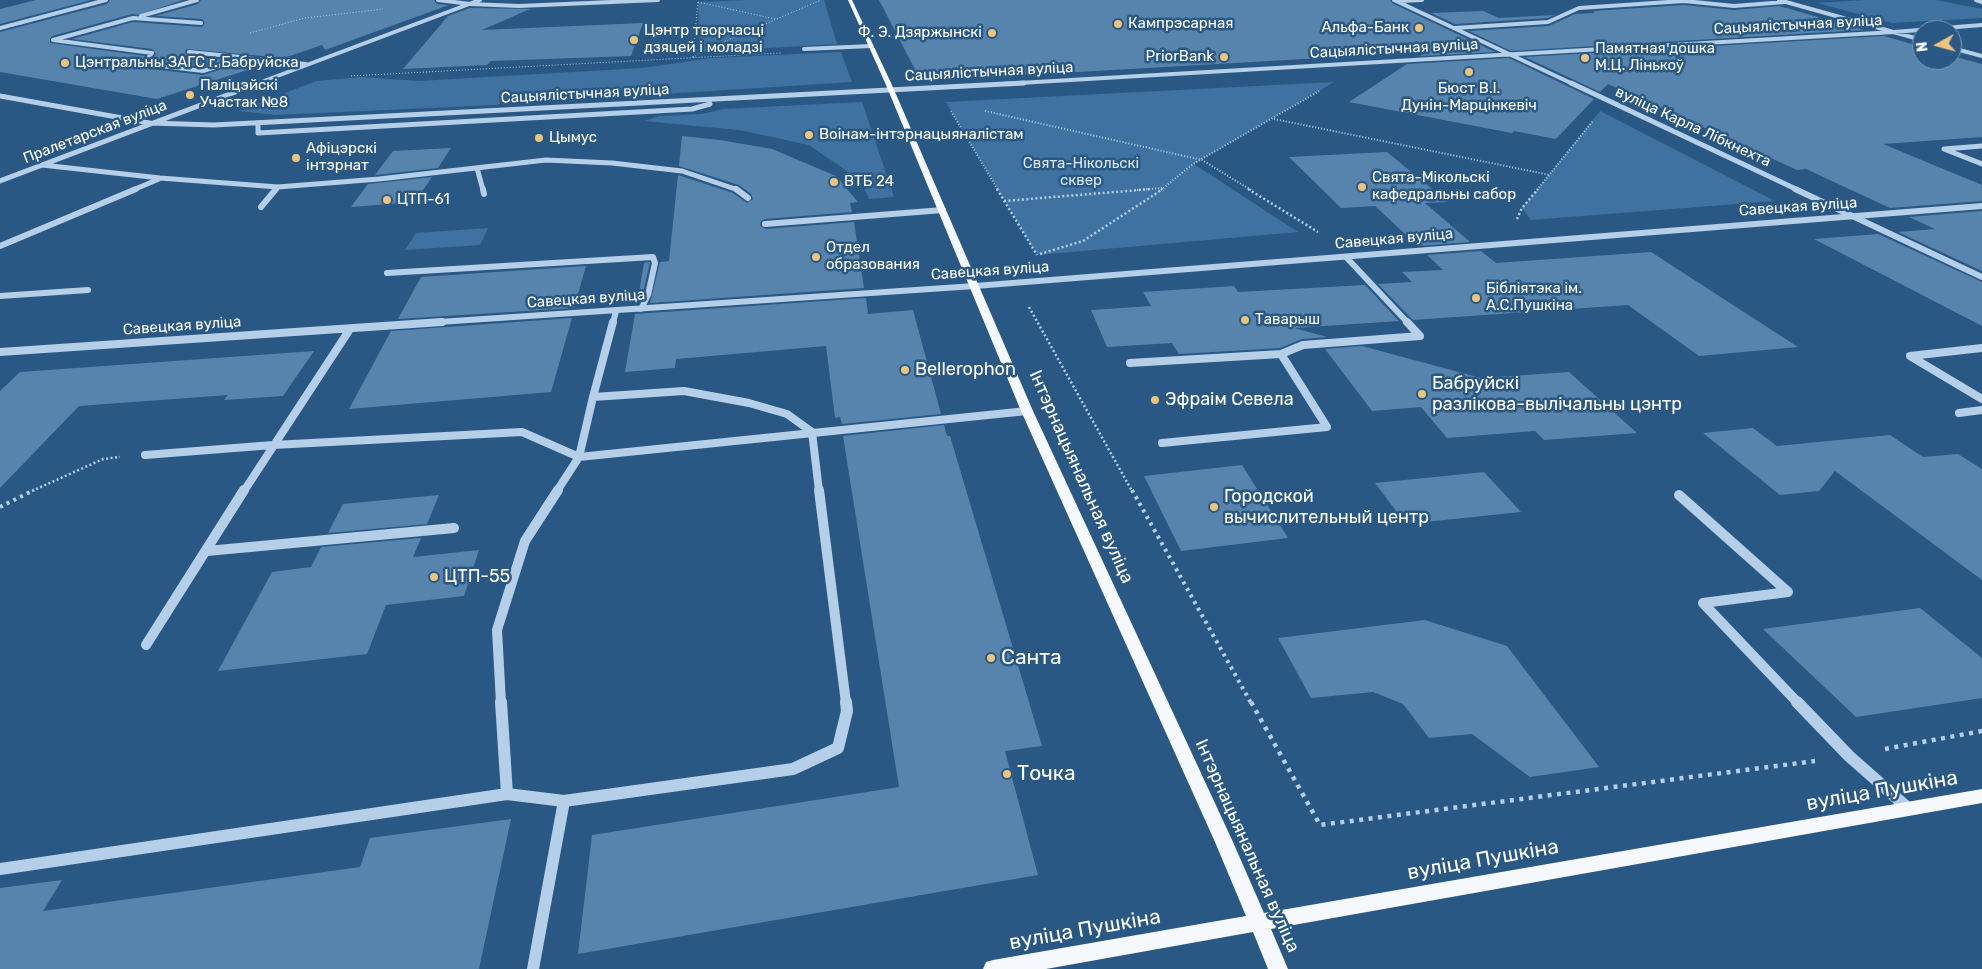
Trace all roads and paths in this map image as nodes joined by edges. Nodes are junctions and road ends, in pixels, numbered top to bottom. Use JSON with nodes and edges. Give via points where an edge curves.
{"nodes":[{"id":1,"x":106,"y":0,"type":"edge"},
{"id":2,"x":197,"y":0,"type":"edge"},
{"id":3,"x":438,"y":0,"type":"edge"},
{"id":4,"x":480,"y":0,"type":"edge"},
{"id":5,"x":658,"y":0,"type":"edge"},
{"id":6,"x":822,"y":0,"type":"edge"},
{"id":7,"x":850,"y":0,"type":"edge"},
{"id":8,"x":1422,"y":0,"type":"edge"},
{"id":9,"x":1716,"y":0,"type":"edge"},
{"id":10,"x":1779,"y":0,"type":"edge"},
{"id":11,"x":1976,"y":0,"type":"edge"},
{"id":12,"x":698,"y":1,"type":"edge"},
{"id":13,"x":1395,"y":1,"type":"edge"},
{"id":14,"x":1785,"y":2,"type":"junction"},
{"id":15,"x":1982,"y":2,"type":"edge"},
{"id":16,"x":470,"y":4,"type":"junction"},
{"id":17,"x":1734,"y":6,"type":"junction"},
{"id":18,"x":133,"y":18,"type":"junction"},
{"id":19,"x":776,"y":20,"type":"junction"},
{"id":20,"x":201,"y":23,"type":"dead end"},
{"id":21,"x":1982,"y":25,"type":"edge"},
{"id":22,"x":0,"y":28,"type":"edge"},
{"id":23,"x":1452,"y":28,"type":"junction"},
{"id":24,"x":1894,"y":32,"type":"junction"},
{"id":25,"x":1912,"y":37,"type":"edge"},
{"id":26,"x":870,"y":46,"type":"junction"},
{"id":27,"x":804,"y":50,"type":"dead end"},
{"id":28,"x":1962,"y":51,"type":"edge"},
{"id":29,"x":189,"y":52,"type":"dead end"},
{"id":30,"x":782,"y":53,"type":"dead end"},
{"id":31,"x":1508,"y":55,"type":"junction"},
{"id":32,"x":1982,"y":56,"type":"edge"},
{"id":33,"x":245,"y":58,"type":"junction"},
{"id":34,"x":693,"y":58,"type":"junction"},
{"id":35,"x":309,"y":64,"type":"junction"},
{"id":36,"x":345,"y":76,"type":"dead end"},
{"id":37,"x":1326,"y":87,"type":"dead end"},
{"id":38,"x":891,"y":91,"type":"junction"},
{"id":39,"x":0,"y":96,"type":"edge"},
{"id":40,"x":722,"y":100,"type":"junction"},
{"id":41,"x":950,"y":111,"type":"dead end"},
{"id":42,"x":984,"y":111,"type":"dead end"},
{"id":43,"x":1595,"y":118,"type":"dead end"},
{"id":44,"x":1274,"y":119,"type":"junction"},
{"id":45,"x":150,"y":123,"type":"junction"},
{"id":46,"x":258,"y":123,"type":"junction"},
{"id":47,"x":1982,"y":146,"type":"edge"},
{"id":48,"x":1202,"y":160,"type":"junction"},
{"id":49,"x":1982,"y":164,"type":"edge"},
{"id":50,"x":42,"y":165,"type":"junction"},
{"id":51,"x":477,"y":168,"type":"junction"},
{"id":52,"x":1550,"y":175,"type":"junction"},
{"id":53,"x":160,"y":178,"type":"junction"},
{"id":54,"x":0,"y":181,"type":"edge"},
{"id":55,"x":278,"y":187,"type":"junction"},
{"id":56,"x":1164,"y":188,"type":"junction"},
{"id":57,"x":484,"y":194,"type":"dead end"},
{"id":58,"x":748,"y":198,"type":"dead end"},
{"id":59,"x":1004,"y":201,"type":"junction"},
{"id":60,"x":1982,"y":206,"type":"edge"},
{"id":61,"x":261,"y":207,"type":"dead end"},
{"id":62,"x":942,"y":210,"type":"junction"},
{"id":63,"x":1854,"y":216,"type":"junction"},
{"id":64,"x":1515,"y":221,"type":"dead end"},
{"id":65,"x":765,"y":224,"type":"dead end"},
{"id":66,"x":1325,"y":237,"type":"dead end"},
{"id":67,"x":0,"y":246,"type":"edge"},
{"id":68,"x":1037,"y":255,"type":"junction"},
{"id":69,"x":1346,"y":256,"type":"junction"},
{"id":70,"x":1029,"y":258,"type":"dead end"},
{"id":71,"x":387,"y":273,"type":"dead end"},
{"id":72,"x":1982,"y":277,"type":"edge"},
{"id":73,"x":975,"y":286,"type":"junction"},
{"id":74,"x":88,"y":290,"type":"dead end"},
{"id":75,"x":0,"y":296,"type":"edge"},
{"id":76,"x":1024,"y":299,"type":"dead end"},
{"id":77,"x":641,"y":309,"type":"junction"},
{"id":78,"x":616,"y":311,"type":"junction"},
{"id":79,"x":350,"y":329,"type":"junction"},
{"id":80,"x":1982,"y":348,"type":"edge"},
{"id":81,"x":0,"y":352,"type":"edge"},
{"id":82,"x":1281,"y":354,"type":"junction"},
{"id":83,"x":1130,"y":363,"type":"dead end"},
{"id":84,"x":594,"y":397,"type":"junction"},
{"id":85,"x":1982,"y":399,"type":"edge"},
{"id":86,"x":1028,"y":410,"type":"junction"},
{"id":87,"x":1982,"y":410,"type":"edge"},
{"id":88,"x":1959,"y":414,"type":"dead end"},
{"id":89,"x":812,"y":432,"type":"junction"},
{"id":90,"x":1162,"y":443,"type":"dead end"},
{"id":91,"x":272,"y":445,"type":"junction"},
{"id":92,"x":145,"y":455,"type":"joint"},
{"id":93,"x":579,"y":456,"type":"junction"},
{"id":94,"x":1679,"y":495,"type":"dead end"},
{"id":95,"x":0,"y":507,"type":"edge"},
{"id":96,"x":454,"y":528,"type":"dead end"},
{"id":97,"x":207,"y":551,"type":"junction"},
{"id":98,"x":146,"y":645,"type":"dead end"},
{"id":99,"x":1982,"y":731,"type":"edge"},
{"id":100,"x":1850,"y":756,"type":"junction"},
{"id":101,"x":507,"y":794,"type":"junction"},
{"id":102,"x":1982,"y":796,"type":"edge"},
{"id":103,"x":564,"y":801,"type":"junction"},
{"id":104,"x":1909,"y":809,"type":"junction"},
{"id":105,"x":0,"y":870,"type":"edge"},
{"id":106,"x":1257,"y":923,"type":"junction"},
{"id":107,"x":533,"y":969,"type":"edge"},
{"id":108,"x":993,"y":969,"type":"edge"},
{"id":109,"x":1278,"y":969,"type":"edge"}],
"edges":[{"from":1,"to":22,"type":"street"},
{"from":2,"to":18,"type":"street"},
{"from":3,"to":16,"type":"street"},
{"from":4,"to":16,"type":"street","name":"Пралетарская вуліца"},
{"from":5,"to":16,"type":"street","via":[[519,6]]},
{"from":6,"to":19,"type":"path"},
{"from":7,"to":26,"type":"main road","name":"Інтэрнацыянальная вуліца"},
{"from":8,"to":13,"type":"street"},
{"from":9,"to":17,"type":"street"},
{"from":10,"to":14,"type":"street"},
{"from":11,"to":15,"type":"street"},
{"from":12,"to":19,"type":"path"},
{"from":12,"to":34,"type":"path"},
{"from":13,"to":23,"type":"street","name":"вуліца Карла Лібкнехта"},
{"from":14,"to":17,"type":"street"},
{"from":14,"to":24,"type":"street"},
{"from":16,"to":35,"type":"street","name":"Пралетарская вуліца"},
{"from":17,"to":23,"type":"street","via":[[1684,1],[1579,8],[1548,22]]},
{"from":18,"to":20,"type":"street"},
{"from":18,"to":33,"type":"street","via":[[53,40],[152,53],[143,64],[203,71]]},
{"from":19,"to":34,"type":"path","via":[[700,52]]},
{"from":21,"to":24,"type":"street","name":"Сацыялістычная вуліца"},
{"from":23,"to":31,"type":"street","name":"вуліца Карла Лібкнехта"},
{"from":24,"to":25,"type":"street"},
{"from":24,"to":31,"type":"street","name":"Сацыялістычная вуліца"},
{"from":26,"to":27,"type":"street"},
{"from":26,"to":38,"type":"main road","name":"Інтэрнацыянальная вуліца"},
{"from":28,"to":32,"type":"street"},
{"from":29,"to":33,"type":"street"},
{"from":30,"to":34,"type":"path"},
{"from":31,"to":38,"type":"street","name":"Сацыялістычная вуліца"},
{"from":31,"to":63,"type":"street","name":"вуліца Карла Лібкнехта"},
{"from":33,"to":35,"type":"street"},
{"from":34,"to":36,"type":"path"},
{"from":35,"to":45,"type":"street","name":"Пралетарская вуліца"},
{"from":37,"to":44,"type":"path"},
{"from":38,"to":40,"type":"street","name":"Сацыялістычная вуліца"},
{"from":38,"to":62,"type":"main road","name":"Інтэрнацыянальная вуліца"},
{"from":39,"to":45,"type":"street","name":"Сацыялістычная вуліца"},
{"from":40,"to":46,"type":"street","name":"Сацыялістычная вуліца"},
{"from":40,"to":46,"type":"street","via":[[692,109],[258,133]]},
{"from":41,"to":59,"type":"path"},
{"from":42,"to":48,"type":"path"},
{"from":43,"to":52,"type":"path"},
{"from":44,"to":48,"type":"path"},
{"from":44,"to":52,"type":"path"},
{"from":45,"to":46,"type":"street","name":"Сацыялістычная вуліца"},
{"from":45,"to":50,"type":"street","name":"Пралетарская вуліца"},
{"from":47,"to":49,"type":"street","via":[[1944,149]]},
{"from":48,"to":56,"type":"path"},
{"from":48,"to":66,"type":"path"},
{"from":50,"to":53,"type":"street"},
{"from":50,"to":54,"type":"street","name":"Пралетарская вуліца"},
{"from":51,"to":55,"type":"street"},
{"from":51,"to":57,"type":"street"},
{"from":51,"to":58,"type":"street","via":[[546,160],[612,163],[682,172],[734,188]]},
{"from":52,"to":64,"type":"path"},
{"from":53,"to":55,"type":"street"},
{"from":53,"to":67,"type":"street"},
{"from":55,"to":61,"type":"street"},
{"from":56,"to":59,"type":"path"},
{"from":56,"to":68,"type":"path","via":[[1083,241]]},
{"from":59,"to":68,"type":"path"},
{"from":60,"to":63,"type":"street","name":"Савецкая вуліца"},
{"from":62,"to":65,"type":"street"},
{"from":62,"to":73,"type":"main road","name":"Інтэрнацыянальная вуліца"},
{"from":63,"to":69,"type":"street","name":"Савецкая вуліца"},
{"from":63,"to":72,"type":"street","name":"вуліца Карла Лібкнехта"},
{"from":68,"to":70,"type":"path"},
{"from":69,"to":73,"type":"street","name":"Савецкая вуліца"},
{"from":69,"to":82,"type":"street","via":[[1420,336],[1303,345]]},
{"from":71,"to":77,"type":"street","via":[[653,257],[655,263],[648,295]]},
{"from":73,"to":77,"type":"street","name":"Савецкая вуліца"},
{"from":73,"to":86,"type":"main road","name":"Інтэрнацыянальная вуліца"},
{"from":74,"to":75,"type":"street"},
{"from":76,"to":100,"type":"path","via":[[1320,825]]},
{"from":77,"to":78,"type":"street","name":"Савецкая вуліца"},
{"from":78,"to":79,"type":"street","name":"Савецкая вуліца"},
{"from":78,"to":84,"type":"street"},
{"from":79,"to":81,"type":"street","name":"Савецкая вуліца"},
{"from":79,"to":91,"type":"street"},
{"from":80,"to":85,"type":"street","via":[[1910,356]]},
{"from":82,"to":83,"type":"street"},
{"from":82,"to":90,"type":"street","via":[[1327,427]]},
{"from":84,"to":89,"type":"street","via":[[684,390],[787,414]]},
{"from":84,"to":93,"type":"street"},
{"from":86,"to":89,"type":"street"},
{"from":86,"to":106,"type":"main road","name":"Інтэрнацыянальная вуліца","via":[[1224,842]]},
{"from":87,"to":88,"type":"street"},
{"from":89,"to":93,"type":"street"},
{"from":89,"to":103,"type":"street","via":[[847,711],[838,748],[793,769]]},
{"from":91,"to":92,"type":"street"},
{"from":91,"to":93,"type":"street","via":[[522,432]]},
{"from":91,"to":97,"type":"street"},
{"from":92,"to":95,"type":"path","via":[[103,459]]},
{"from":93,"to":101,"type":"street","via":[[525,541],[497,630]]},
{"from":94,"to":100,"type":"street","via":[[1788,592],[1702,603]]},
{"from":96,"to":97,"type":"street"},
{"from":97,"to":98,"type":"street"},
{"from":99,"to":100,"type":"path"},
{"from":100,"to":104,"type":"street"},
{"from":101,"to":103,"type":"street"},
{"from":101,"to":105,"type":"street"},
{"from":102,"to":104,"type":"main road","name":"вуліца Пушкіна"},
{"from":103,"to":107,"type":"street"},
{"from":104,"to":106,"type":"main road","name":"вуліца Пушкіна"},
{"from":106,"to":108,"type":"main road","name":"вуліца Пушкіна"},
{"from":106,"to":109,"type":"main road","name":"Інтэрнацыянальная вуліца"}]}
